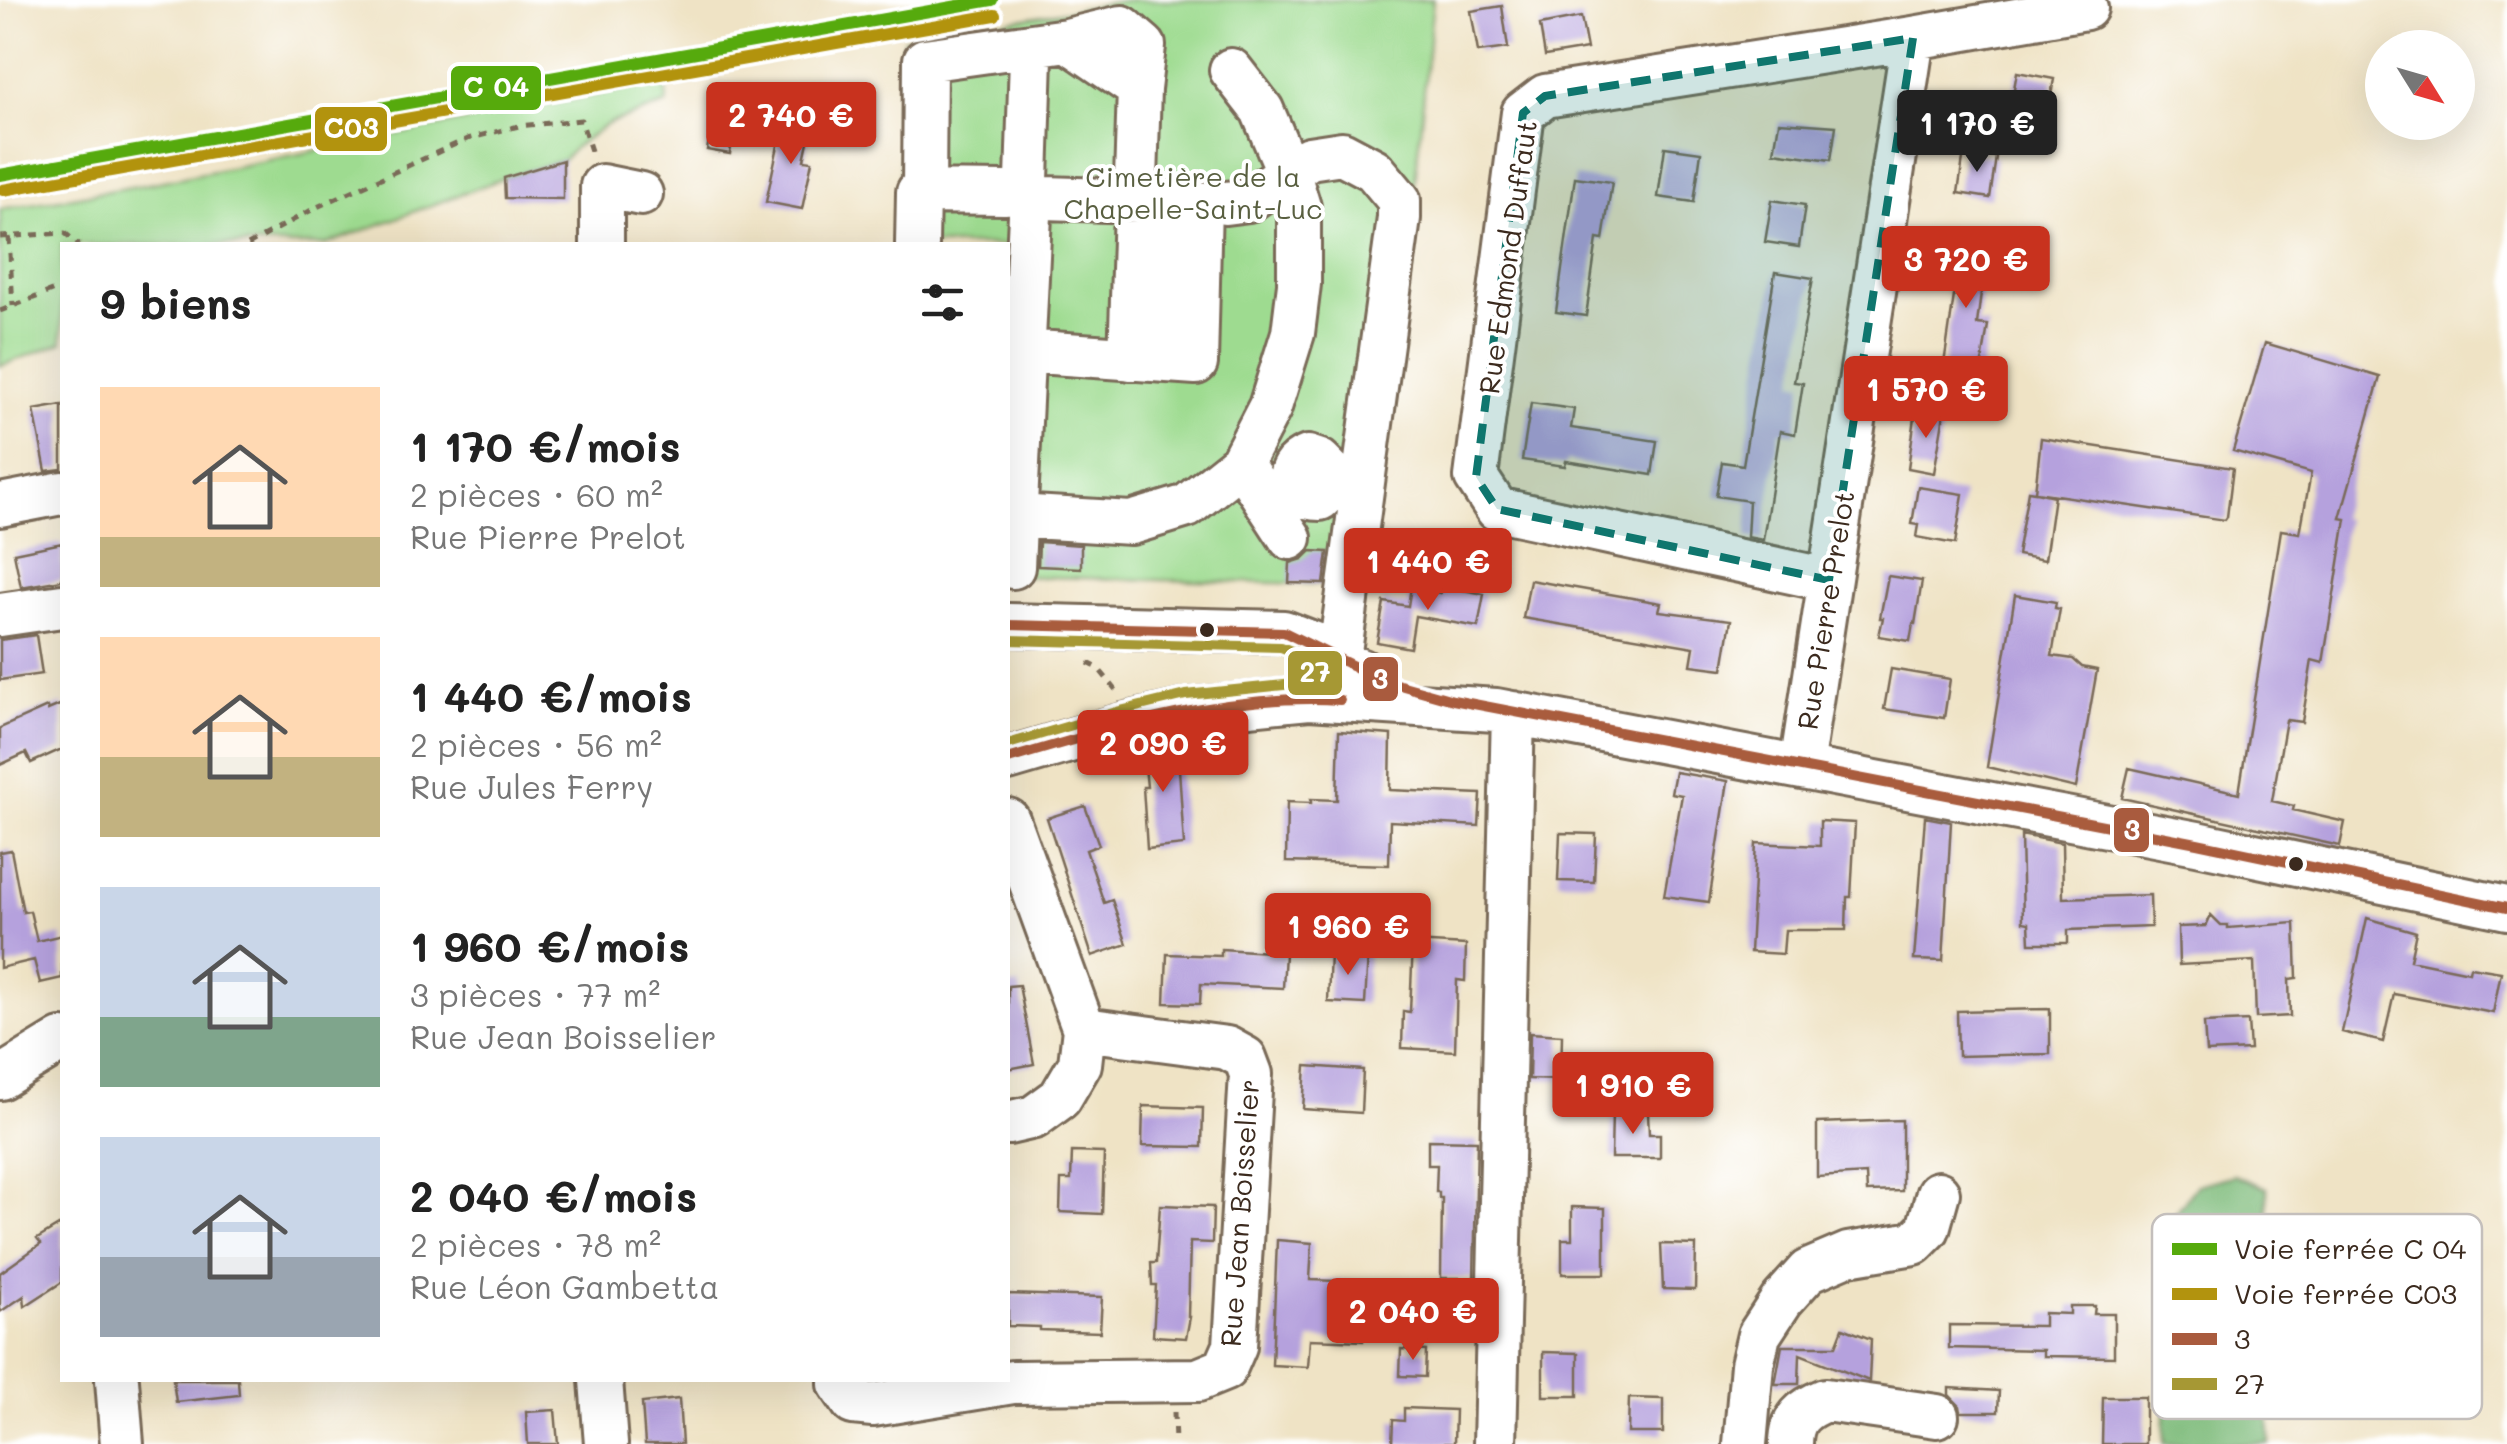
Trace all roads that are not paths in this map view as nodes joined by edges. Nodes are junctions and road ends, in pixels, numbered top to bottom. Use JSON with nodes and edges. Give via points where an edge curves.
{"nodes":[{"id":1,"x":2086,"y":8,"type":"dead end"},
{"id":2,"x":1913,"y":38,"type":"junction"},
{"id":3,"x":1049,"y":48,"type":"junction"},
{"id":4,"x":1231,"y":70,"type":"dead end"},
{"id":5,"x":1288,"y":171,"type":"junction"},
{"id":6,"x":622,"y":190,"type":"road end"},
{"id":7,"x":924,"y":192,"type":"junction"},
{"id":8,"x":1027,"y":197,"type":"junction"},
{"id":9,"x":1154,"y":201,"type":"junction"},
{"id":10,"x":1225,"y":203,"type":"dead end"},
{"id":11,"x":603,"y":242,"type":"edge"},
{"id":12,"x":918,"y":242,"type":"edge"},
{"id":13,"x":1018,"y":355,"type":"edge"},
{"id":14,"x":1241,"y":463,"type":"junction"},
{"id":15,"x":60,"y":493,"type":"edge"},
{"id":16,"x":0,"y":505,"type":"edge"},
{"id":17,"x":1285,"y":512,"type":"dead end"},
{"id":18,"x":1013,"y":541,"type":"edge"},
{"id":19,"x":1829,"y":580,"type":"junction"},
{"id":20,"x":60,"y":606,"type":"edge"},
{"id":21,"x":0,"y":615,"type":"edge"},
{"id":22,"x":1010,"y":625,"type":"edge"},
{"id":23,"x":1328,"y":652,"type":"junction"},
{"id":24,"x":1309,"y":698,"type":"junction"},
{"id":25,"x":1504,"y":712,"type":"junction"},
{"id":26,"x":1010,"y":757,"type":"edge"},
{"id":27,"x":1801,"y":767,"type":"junction"},
{"id":28,"x":1010,"y":826,"type":"edge"},
{"id":29,"x":2507,"y":908,"type":"edge"},
{"id":30,"x":1084,"y":1029,"type":"junction"},
{"id":31,"x":60,"y":1041,"type":"edge"},
{"id":32,"x":0,"y":1078,"type":"edge"},
{"id":33,"x":1010,"y":1123,"type":"edge"},
{"id":34,"x":1938,"y":1193,"type":"dead end"},
{"id":35,"x":118,"y":1382,"type":"edge"},
{"id":36,"x":601,"y":1382,"type":"edge"},
{"id":37,"x":840,"y":1382,"type":"edge"},
{"id":38,"x":1937,"y":1416,"type":"dead end"},
{"id":39,"x":122,"y":1444,"type":"edge"},
{"id":40,"x":606,"y":1444,"type":"edge"},
{"id":41,"x":1496,"y":1444,"type":"edge"},
{"id":42,"x":1744,"y":1444,"type":"edge"},
{"id":43,"x":1791,"y":1444,"type":"edge"}],
"edges":[{"from":1,"to":2,"type":"street","name":"Rue Edmond Duffaut"},
{"from":2,"to":19,"type":"street","name":"Rue Pierre Prelot"},
{"from":2,"to":19,"type":"street","name":"Rue Edmond Duffaut","via":[[1544,96],[1522,113],[1476,477],[1498,509]]},
{"from":3,"to":7,"type":"street","via":[[925,60]]},
{"from":3,"to":8,"type":"street"},
{"from":3,"to":9,"type":"street","via":[[1122,27],[1144,46],[1139,89]]},
{"from":4,"to":5,"type":"street","via":[[1262,110]]},
{"from":5,"to":10,"type":"street","via":[[1249,200]]},
{"from":5,"to":14,"type":"street","via":[[1299,207],[1294,333],[1270,407]]},
{"from":5,"to":23,"type":"street","via":[[1309,158],[1342,152],[1374,170],[1399,200]]},
{"from":6,"to":11,"type":"street"},
{"from":7,"to":8,"type":"street"},
{"from":7,"to":12,"type":"street","via":[[918,192]]},
{"from":8,"to":9,"type":"street"},
{"from":8,"to":13,"type":"street"},
{"from":9,"to":13,"type":"street","via":[[1147,360]]},
{"from":13,"to":18,"type":"street"},
{"from":14,"to":17,"type":"street"},
{"from":14,"to":18,"type":"street","via":[[1188,506],[1131,524]]},
{"from":15,"to":16,"type":"street"},
{"from":19,"to":27,"type":"street","name":"Rue Pierre Prelot"},
{"from":20,"to":21,"type":"street"},
{"from":22,"to":23,"type":"street","via":[[1284,632]]},
{"from":23,"to":24,"type":"street","via":[[1330,676]]},
{"from":23,"to":25,"type":"street","via":[[1388,682]]},
{"from":24,"to":25,"type":"street"},
{"from":24,"to":26,"type":"street","via":[[1189,710]]},
{"from":25,"to":27,"type":"street"},
{"from":25,"to":41,"type":"street"},
{"from":27,"to":29,"type":"street"},
{"from":28,"to":30,"type":"street"},
{"from":30,"to":33,"type":"street","via":[[1080,1064],[1060,1098],[1034,1117]]},
{"from":30,"to":37,"type":"street","name":"Rue Jean Boisselier","via":[[1227,1048],[1245,1058],[1251,1074],[1235,1346],[1225,1369],[1198,1380],[1013,1382],[873,1406],[853,1403]]},
{"from":31,"to":32,"type":"street"},
{"from":34,"to":42,"type":"street","via":[[1928,1229],[1914,1243],[1848,1254],[1808,1271],[1782,1300],[1759,1335]]},
{"from":35,"to":39,"type":"street"},
{"from":36,"to":40,"type":"street"},
{"from":38,"to":43,"type":"street","via":[[1825,1400],[1796,1420]]}]}
